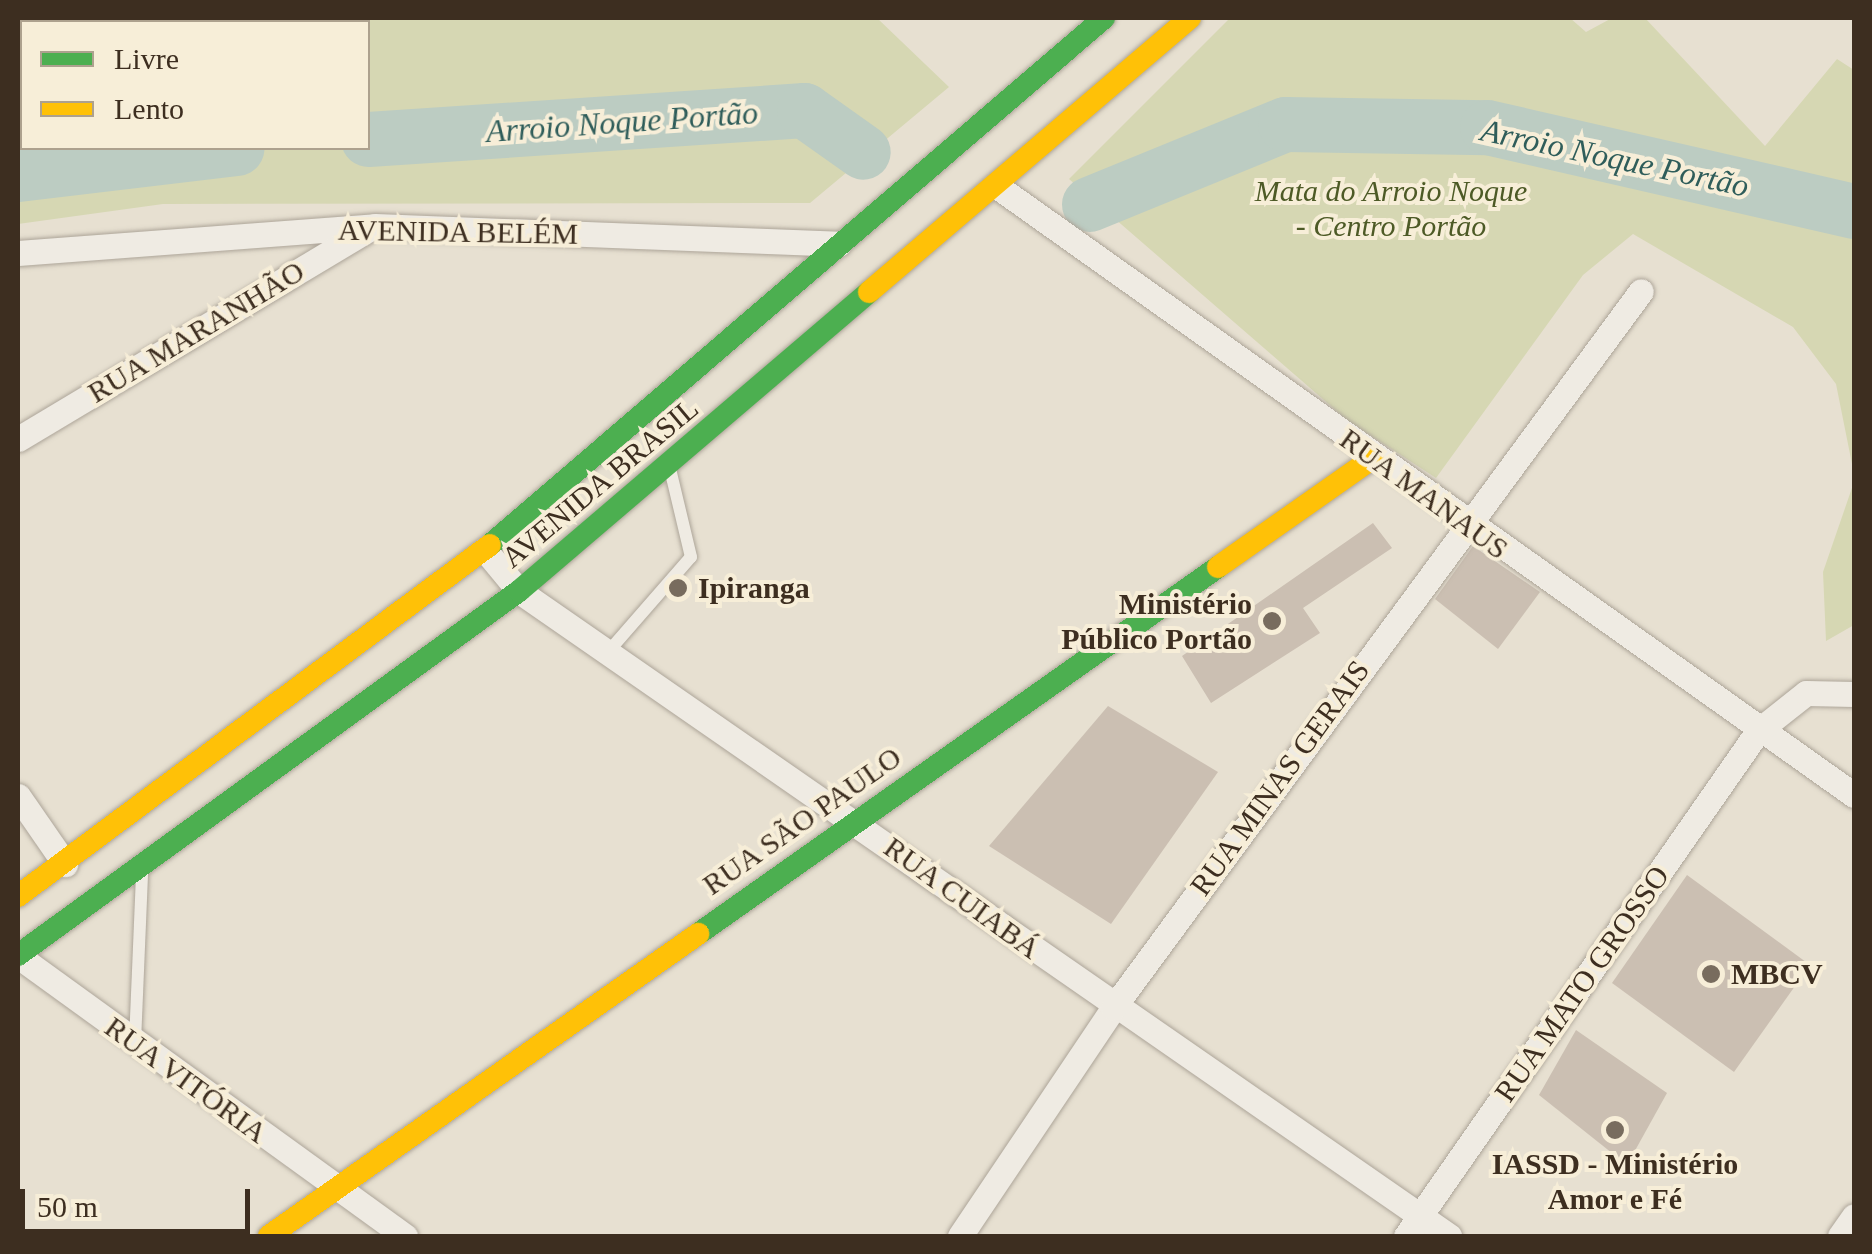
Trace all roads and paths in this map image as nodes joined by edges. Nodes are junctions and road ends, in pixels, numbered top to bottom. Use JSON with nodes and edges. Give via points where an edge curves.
{"nodes":[{"id":1,"x":1104,"y":18,"type":"edge"},
{"id":2,"x":1190,"y":18,"type":"edge"},
{"id":3,"x":998,"y":187,"type":"junction"},
{"id":4,"x":375,"y":226,"type":"junction"},
{"id":5,"x":839,"y":244,"type":"junction"},
{"id":6,"x":18,"y":253,"type":"edge"},
{"id":7,"x":1641,"y":291,"type":"dead end"},
{"id":8,"x":18,"y":439,"type":"edge"},
{"id":9,"x":1373,"y":458,"type":"junction"},
{"id":10,"x":668,"y":465,"type":"junction"},
{"id":11,"x":1466,"y":526,"type":"junction"},
{"id":12,"x":485,"y":550,"type":"junction"},
{"id":13,"x":520,"y":592,"type":"junction"},
{"id":14,"x":608,"y":652,"type":"junction"},
{"id":15,"x":1854,"y":694,"type":"edge"},
{"id":16,"x":1758,"y":731,"type":"junction"},
{"id":17,"x":18,"y":796,"type":"edge"},
{"id":18,"x":1854,"y":796,"type":"edge"},
{"id":19,"x":855,"y":820,"type":"junction"},
{"id":20,"x":65,"y":864,"type":"junction"},
{"id":21,"x":142,"y":865,"type":"junction"},
{"id":22,"x":18,"y":896,"type":"edge"},
{"id":23,"x":18,"y":955,"type":"edge"},
{"id":24,"x":1113,"y":1008,"type":"junction"},
{"id":25,"x":136,"y":1042,"type":"junction"},
{"id":26,"x":334,"y":1188,"type":"junction"},
{"id":27,"x":1854,"y":1216,"type":"edge"},
{"id":28,"x":1413,"y":1226,"type":"edge"},
{"id":29,"x":269,"y":1236,"type":"edge"},
{"id":30,"x":405,"y":1236,"type":"edge"},
{"id":31,"x":960,"y":1236,"type":"edge"},
{"id":32,"x":1449,"y":1236,"type":"edge"},
{"id":33,"x":1840,"y":1236,"type":"edge"}],
"edges":[{"from":1,"to":5,"type":"main road","name":"AVENIDA BRASIL"},
{"from":2,"to":3,"type":"main road","name":"AVENIDA BRASIL"},
{"from":3,"to":9,"type":"street","name":"RUA MANAUS"},
{"from":3,"to":10,"type":"main road","name":"AVENIDA BRASIL"},
{"from":4,"to":5,"type":"street","name":"AVENIDA BELÉM"},
{"from":4,"to":6,"type":"street","name":"AVENIDA BELÉM"},
{"from":4,"to":8,"type":"street","name":"RUA MARANHÃO"},
{"from":5,"to":12,"type":"main road","name":"AVENIDA BRASIL"},
{"from":7,"to":11,"type":"street","name":"RUA MINAS GERAIS"},
{"from":9,"to":11,"type":"street","name":"RUA MANAUS"},
{"from":9,"to":19,"type":"main road","name":"RUA SÃO PAULO"},
{"from":10,"to":13,"type":"main road","name":"AVENIDA BRASIL"},
{"from":10,"to":14,"type":"lane","via":[[691,557]]},
{"from":11,"to":16,"type":"street","name":"RUA MANAUS"},
{"from":11,"to":24,"type":"street","name":"RUA MINAS GERAIS"},
{"from":12,"to":13,"type":"street","name":"RUA CUIABÁ"},
{"from":12,"to":20,"type":"main road","name":"AVENIDA BRASIL"},
{"from":13,"to":14,"type":"street","name":"RUA CUIABÁ"},
{"from":13,"to":21,"type":"main road","name":"AVENIDA BRASIL"},
{"from":14,"to":19,"type":"street","name":"RUA CUIABÁ"},
{"from":15,"to":16,"type":"street","name":"RUA MATO GROSSO","via":[[1806,694]]},
{"from":16,"to":18,"type":"street","name":"RUA MANAUS"},
{"from":16,"to":28,"type":"street","name":"RUA MATO GROSSO"},
{"from":17,"to":20,"type":"street"},
{"from":19,"to":24,"type":"street","name":"RUA CUIABÁ"},
{"from":19,"to":26,"type":"main road","name":"RUA SÃO PAULO"},
{"from":20,"to":22,"type":"main road","name":"AVENIDA BRASIL"},
{"from":21,"to":23,"type":"main road","name":"AVENIDA BRASIL"},
{"from":21,"to":25,"type":"lane"},
{"from":23,"to":25,"type":"street","name":"RUA VITÓRIA"},
{"from":24,"to":28,"type":"street","name":"RUA CUIABÁ"},
{"from":24,"to":31,"type":"street","name":"RUA MINAS GERAIS"},
{"from":25,"to":26,"type":"street","name":"RUA VITÓRIA"},
{"from":26,"to":29,"type":"main road","name":"RUA SÃO PAULO"},
{"from":26,"to":30,"type":"street","name":"RUA VITÓRIA"},
{"from":27,"to":33,"type":"street"},
{"from":28,"to":32,"type":"street","name":"RUA CUIABÁ"}]}
